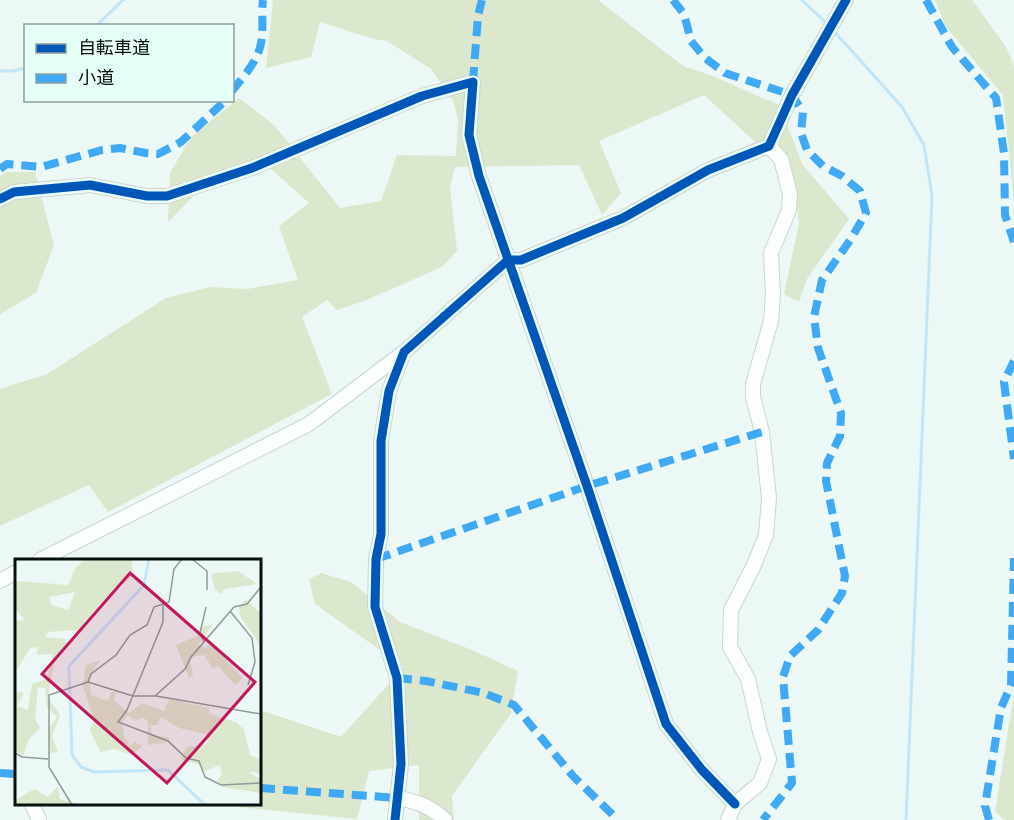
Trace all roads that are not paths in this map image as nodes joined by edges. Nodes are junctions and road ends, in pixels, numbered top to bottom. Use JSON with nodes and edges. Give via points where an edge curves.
{"nodes":[{"id":1,"x":846,"y":0,"type":"edge"},
{"id":2,"x":769,"y":146,"type":"junction"},
{"id":3,"x":0,"y":199,"type":"edge"},
{"id":4,"x":508,"y":260,"type":"junction"},
{"id":5,"x":404,"y":352,"type":"junction"},
{"id":6,"x":44,"y":559,"type":"edge"},
{"id":7,"x":15,"y":573,"type":"edge"},
{"id":8,"x":0,"y":581,"type":"edge"},
{"id":9,"x":398,"y":798,"type":"junction"},
{"id":10,"x":735,"y":804,"type":"junction"},
{"id":11,"x":32,"y":805,"type":"edge"},
{"id":12,"x":39,"y":820,"type":"edge"},
{"id":13,"x":395,"y":820,"type":"edge"},
{"id":14,"x":445,"y":820,"type":"edge"},
{"id":15,"x":728,"y":820,"type":"edge"}],
"edges":[{"from":1,"to":2,"type":"street","via":[[792,95]]},
{"from":2,"to":4,"type":"street","via":[[708,170],[623,218],[521,260]]},
{"from":2,"to":10,"type":"street","via":[[781,159],[790,194],[789,210],[771,253],[771,321],[753,384],[769,498],[767,525],[754,565],[731,610],[730,647],[748,679],[769,759],[760,783]]},
{"from":3,"to":4,"type":"street","via":[[14,192],[90,185],[167,196],[252,168],[422,96],[473,82],[469,135]]},
{"from":4,"to":5,"type":"street"},
{"from":4,"to":10,"type":"street","via":[[666,724]]},
{"from":5,"to":6,"type":"street","via":[[309,424]]},
{"from":5,"to":9,"type":"street","via":[[388,391],[381,441],[381,534],[374,596],[397,678],[401,764]]},
{"from":7,"to":8,"type":"street"},
{"from":9,"to":13,"type":"street"},
{"from":9,"to":14,"type":"street","via":[[435,810]]},
{"from":10,"to":15,"type":"street"},
{"from":11,"to":12,"type":"street"}]}
